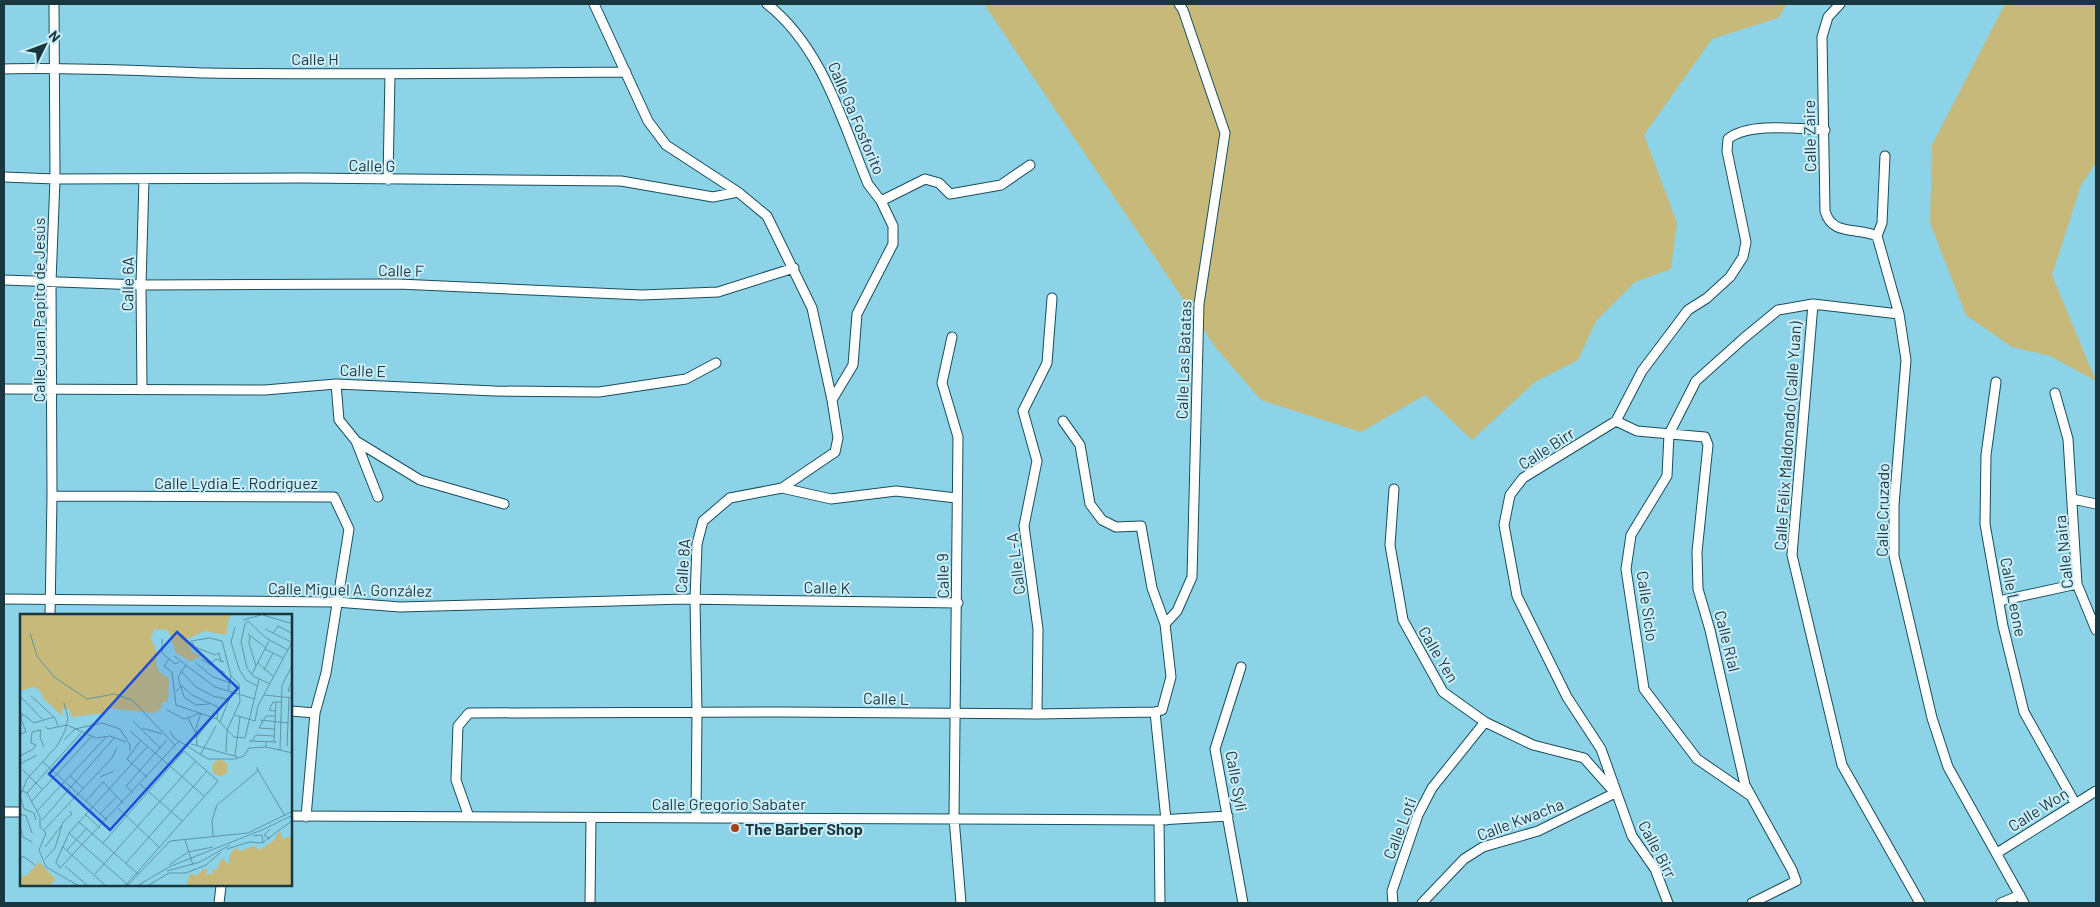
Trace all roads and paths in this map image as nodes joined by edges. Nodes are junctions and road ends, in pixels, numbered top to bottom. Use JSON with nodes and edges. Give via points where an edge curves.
{"nodes":[{"id":1,"x":54,"y":4,"type":"edge"},
{"id":2,"x":594,"y":4,"type":"edge"},
{"id":3,"x":767,"y":4,"type":"edge"},
{"id":4,"x":1179,"y":4,"type":"edge"},
{"id":5,"x":1840,"y":4,"type":"edge"},
{"id":6,"x":53,"y":67,"type":"junction"},
{"id":7,"x":4,"y":68,"type":"edge"},
{"id":8,"x":626,"y":72,"type":"junction"},
{"id":9,"x":390,"y":74,"type":"junction"},
{"id":10,"x":1825,"y":130,"type":"junction"},
{"id":11,"x":1885,"y":156,"type":"dead end"},
{"id":12,"x":1030,"y":165,"type":"dead end"},
{"id":13,"x":4,"y":177,"type":"edge"},
{"id":14,"x":144,"y":178,"type":"junction"},
{"id":15,"x":54,"y":179,"type":"junction"},
{"id":16,"x":388,"y":180,"type":"junction"},
{"id":17,"x":738,"y":192,"type":"junction"},
{"id":18,"x":881,"y":201,"type":"junction"},
{"id":19,"x":1877,"y":236,"type":"junction"},
{"id":20,"x":794,"y":268,"type":"junction"},
{"id":21,"x":4,"y":280,"type":"edge"},
{"id":22,"x":51,"y":282,"type":"junction"},
{"id":23,"x":141,"y":286,"type":"junction"},
{"id":24,"x":1052,"y":298,"type":"dead end"},
{"id":25,"x":1812,"y":304,"type":"junction"},
{"id":26,"x":1899,"y":314,"type":"junction"},
{"id":27,"x":952,"y":337,"type":"dead end"},
{"id":28,"x":716,"y":363,"type":"dead end"},
{"id":29,"x":1996,"y":382,"type":"dead end"},
{"id":30,"x":336,"y":384,"type":"junction"},
{"id":31,"x":4,"y":389,"type":"edge"},
{"id":32,"x":52,"y":389,"type":"junction"},
{"id":33,"x":142,"y":390,"type":"junction"},
{"id":34,"x":2055,"y":393,"type":"dead end"},
{"id":35,"x":832,"y":400,"type":"junction"},
{"id":36,"x":1064,"y":420,"type":"dead end"},
{"id":37,"x":1616,"y":421,"type":"junction"},
{"id":38,"x":1669,"y":434,"type":"junction"},
{"id":39,"x":356,"y":441,"type":"junction"},
{"id":40,"x":782,"y":488,"type":"junction"},
{"id":41,"x":1394,"y":489,"type":"dead end"},
{"id":42,"x":52,"y":496,"type":"junction"},
{"id":43,"x":378,"y":497,"type":"dead end"},
{"id":44,"x":956,"y":498,"type":"junction"},
{"id":45,"x":2073,"y":499,"type":"junction"},
{"id":46,"x":504,"y":504,"type":"dead end"},
{"id":47,"x":2096,"y":504,"type":"edge"},
{"id":48,"x":2077,"y":584,"type":"junction"},
{"id":49,"x":4,"y":599,"type":"edge"},
{"id":50,"x":50,"y":600,"type":"junction"},
{"id":51,"x":695,"y":600,"type":"junction"},
{"id":52,"x":1999,"y":601,"type":"junction"},
{"id":53,"x":336,"y":602,"type":"junction"},
{"id":54,"x":958,"y":603,"type":"junction"},
{"id":55,"x":50,"y":614,"type":"edge"},
{"id":56,"x":1165,"y":624,"type":"junction"},
{"id":57,"x":2096,"y":630,"type":"edge"},
{"id":58,"x":1241,"y":667,"type":"dead end"},
{"id":59,"x":292,"y":711,"type":"edge"},
{"id":60,"x":315,"y":712,"type":"junction"},
{"id":61,"x":697,"y":712,"type":"junction"},
{"id":62,"x":1155,"y":712,"type":"junction"},
{"id":63,"x":954,"y":713,"type":"junction"},
{"id":64,"x":1037,"y":714,"type":"junction"},
{"id":65,"x":1485,"y":722,"type":"junction"},
{"id":66,"x":2096,"y":791,"type":"edge"},
{"id":67,"x":1615,"y":793,"type":"junction"},
{"id":68,"x":1751,"y":796,"type":"junction"},
{"id":69,"x":2075,"y":803,"type":"junction"},
{"id":70,"x":4,"y":812,"type":"edge"},
{"id":71,"x":20,"y":812,"type":"edge"},
{"id":72,"x":292,"y":816,"type":"edge"},
{"id":73,"x":1228,"y":816,"type":"junction"},
{"id":74,"x":306,"y":817,"type":"junction"},
{"id":75,"x":469,"y":817,"type":"junction"},
{"id":76,"x":591,"y":818,"type":"junction"},
{"id":77,"x":696,"y":818,"type":"junction"},
{"id":78,"x":954,"y":818,"type":"junction"},
{"id":79,"x":1163,"y":820,"type":"junction"},
{"id":80,"x":1997,"y":853,"type":"junction"},
{"id":81,"x":221,"y":887,"type":"edge"},
{"id":82,"x":2022,"y":899,"type":"edge"},
{"id":83,"x":219,"y":903,"type":"edge"},
{"id":84,"x":590,"y":903,"type":"edge"},
{"id":85,"x":961,"y":903,"type":"edge"},
{"id":86,"x":1160,"y":903,"type":"edge"},
{"id":87,"x":1243,"y":903,"type":"edge"},
{"id":88,"x":1393,"y":903,"type":"edge"},
{"id":89,"x":1422,"y":903,"type":"edge"},
{"id":90,"x":1668,"y":903,"type":"edge"},
{"id":91,"x":1752,"y":903,"type":"edge"},
{"id":92,"x":1920,"y":903,"type":"edge"},
{"id":93,"x":2001,"y":903,"type":"edge"}],
"edges":[{"from":1,"to":6,"type":"street","name":"Calle Juan Papito de Jesús"},
{"from":2,"to":8,"type":"street"},
{"from":3,"to":18,"type":"street","name":"Calle Ga Fosforito","via":[[786,18],[815,58],[868,184]]},
{"from":4,"to":56,"type":"street","name":"Calle Las Batatas","via":[[1225,133],[1199,304],[1192,577],[1177,611]]},
{"from":5,"to":10,"type":"street","name":"Calle Zaire","via":[[1828,17],[1822,37]]},
{"from":6,"to":7,"type":"street","name":"Calle H"},
{"from":6,"to":9,"type":"street","name":"Calle H"},
{"from":6,"to":15,"type":"street","name":"Calle Juan Papito de Jesús"},
{"from":8,"to":9,"type":"street","name":"Calle H"},
{"from":8,"to":17,"type":"street","via":[[648,121],[666,145]]},
{"from":9,"to":16,"type":"street"},
{"from":10,"to":19,"type":"street","name":"Calle Zaire","via":[[1825,211],[1828,222],[1834,227]]},
{"from":10,"to":37,"type":"street","via":[[1775,128],[1735,133],[1728,139],[1727,151],[1746,242],[1743,257],[1730,277],[1688,310],[1642,371]]},
{"from":11,"to":19,"type":"street","name":"Calle Cruzado","via":[[1882,223]]},
{"from":12,"to":18,"type":"street","via":[[1001,185],[950,194],[940,183],[925,179]]},
{"from":13,"to":15,"type":"street","name":"Calle G"},
{"from":14,"to":15,"type":"street","name":"Calle G"},
{"from":14,"to":16,"type":"street","name":"Calle G"},
{"from":14,"to":23,"type":"street","name":"Calle 6A"},
{"from":15,"to":22,"type":"street","name":"Calle Juan Papito de Jesús"},
{"from":16,"to":17,"type":"street","name":"Calle G","via":[[621,181],[713,197]]},
{"from":17,"to":20,"type":"street","via":[[767,216]]},
{"from":18,"to":35,"type":"street","name":"Calle Ga Fosforito","via":[[893,226],[893,244],[857,314],[853,366]]},
{"from":19,"to":26,"type":"street","name":"Calle Cruzado"},
{"from":20,"to":23,"type":"street","name":"Calle F","via":[[718,292],[642,295],[398,284]]},
{"from":20,"to":35,"type":"street","via":[[812,308]]},
{"from":21,"to":22,"type":"street","name":"Calle F"},
{"from":22,"to":23,"type":"street","name":"Calle F"},
{"from":22,"to":32,"type":"street","name":"Calle Juan Papito de Jesús"},
{"from":23,"to":33,"type":"street","name":"Calle 6A"},
{"from":24,"to":64,"type":"street","name":"Calle L-A","via":[[1047,363],[1024,410],[1037,461],[1024,526],[1038,629]]},
{"from":25,"to":26,"type":"street","name":"Calle Siclo"},
{"from":25,"to":38,"type":"street","name":"Calle Siclo","via":[[1778,310],[1703,374],[1696,381]]},
{"from":25,"to":92,"type":"street","name":"Calle Félix Maldonado (Calle Yuan)","via":[[1792,555],[1842,765]]},
{"from":26,"to":80,"type":"street","name":"Calle Cruzado","via":[[1906,360],[1894,505],[1894,556],[1932,718],[1948,767]]},
{"from":27,"to":44,"type":"street","name":"Calle 9","via":[[942,383],[958,437]]},
{"from":28,"to":30,"type":"street","name":"Calle E","via":[[686,379],[598,392]]},
{"from":29,"to":52,"type":"street","name":"Calle Leone","via":[[1986,455],[1985,524]]},
{"from":30,"to":33,"type":"street","name":"Calle E","via":[[265,390]]},
{"from":30,"to":39,"type":"street","via":[[339,420]]},
{"from":31,"to":32,"type":"street","name":"Calle E"},
{"from":32,"to":33,"type":"street","name":"Calle E"},
{"from":32,"to":42,"type":"street","name":"Calle Juan Papito de Jesús"},
{"from":34,"to":45,"type":"street","name":"Calle Naira","via":[[2068,439]]},
{"from":35,"to":40,"type":"street","via":[[838,438],[835,452]]},
{"from":36,"to":56,"type":"street","via":[[1080,445],[1090,504],[1102,520],[1116,527],[1141,526],[1152,588]]},
{"from":37,"to":38,"type":"street","name":"Calle Rial","via":[[1637,431]]},
{"from":37,"to":67,"type":"street","name":"Calle Birr","via":[[1523,478],[1510,495],[1504,525],[1517,596],[1566,697],[1601,749]]},
{"from":38,"to":68,"type":"street","name":"Calle Rial","via":[[1705,437],[1708,445],[1698,552],[1698,589],[1745,785]]},
{"from":38,"to":68,"type":"street","name":"Calle Siclo","via":[[1667,476],[1631,535],[1626,569],[1644,689],[1697,759]]},
{"from":39,"to":43,"type":"street"},
{"from":39,"to":46,"type":"street","via":[[420,480]]},
{"from":40,"to":44,"type":"street","name":"Calle 8A","via":[[831,499],[896,491]]},
{"from":40,"to":51,"type":"street","name":"Calle 8A","via":[[730,498],[703,521],[697,544]]},
{"from":41,"to":65,"type":"street","name":"Calle Yen","via":[[1390,545],[1403,620],[1443,692]]},
{"from":42,"to":50,"type":"street","name":"Calle Juan Papito de Jesús"},
{"from":42,"to":53,"type":"street","name":"Calle Lydia E. Rodríguez","via":[[334,497],[349,529]]},
{"from":44,"to":54,"type":"street","name":"Calle 9"},
{"from":45,"to":47,"type":"street","name":"Calle Naira"},
{"from":45,"to":48,"type":"street","name":"Calle Naira"},
{"from":48,"to":52,"type":"street"},
{"from":48,"to":57,"type":"street","name":"Calle Naira"},
{"from":49,"to":50,"type":"street","name":"Calle Miguel A. González"},
{"from":50,"to":53,"type":"street","name":"Calle Miguel A. González"},
{"from":50,"to":55,"type":"street","name":"Calle Juan Papito de Jesús"},
{"from":51,"to":53,"type":"street","name":"Calle Miguel A. González","via":[[400,606]]},
{"from":51,"to":54,"type":"street","name":"Calle K"},
{"from":51,"to":61,"type":"street","name":"Calle 8A"},
{"from":52,"to":69,"type":"street","name":"Calle Leone","via":[[2024,712]]},
{"from":53,"to":60,"type":"street","name":"Calle Lydia E. Rodríguez","via":[[326,674]]},
{"from":54,"to":63,"type":"street","name":"Calle 9"},
{"from":56,"to":62,"type":"street","via":[[1171,677],[1162,710]]},
{"from":58,"to":73,"type":"street","name":"Calle Syli","via":[[1215,749]]},
{"from":59,"to":60,"type":"street"},
{"from":60,"to":74,"type":"street","name":"Calle Lydia E. Rodríguez"},
{"from":61,"to":63,"type":"street","name":"Calle L"},
{"from":61,"to":75,"type":"street","name":"Calle L","via":[[469,713],[458,726],[456,780]]},
{"from":61,"to":77,"type":"street","name":"Calle 8A"},
{"from":62,"to":64,"type":"street","name":"Calle L"},
{"from":62,"to":79,"type":"street"},
{"from":63,"to":64,"type":"street","name":"Calle L"},
{"from":63,"to":78,"type":"street","name":"Calle 9"},
{"from":65,"to":67,"type":"street","name":"Calle Yen","via":[[1533,745],[1584,758]]},
{"from":65,"to":88,"type":"street","name":"Calle Loti","via":[[1432,788],[1418,815],[1392,891]]},
{"from":66,"to":69,"type":"street","name":"Calle Won"},
{"from":67,"to":89,"type":"street","name":"Calle Kwacha","via":[[1538,831],[1483,847],[1464,859]]},
{"from":67,"to":90,"type":"street","name":"Calle Birr","via":[[1632,836],[1655,869]]},
{"from":68,"to":91,"type":"street","name":"Calle Rial","via":[[1796,881]]},
{"from":69,"to":80,"type":"street","name":"Calle Won"},
{"from":70,"to":71,"type":"street"},
{"from":72,"to":74,"type":"street","name":"Calle Gregorio Sabater"},
{"from":73,"to":79,"type":"street","name":"Calle Gregorio Sabater"},
{"from":73,"to":87,"type":"street","name":"Calle Syli"},
{"from":74,"to":75,"type":"street","name":"Calle Gregorio Sabater"},
{"from":75,"to":76,"type":"street","name":"Calle Gregorio Sabater"},
{"from":76,"to":77,"type":"street","name":"Calle Gregorio Sabater"},
{"from":76,"to":84,"type":"street"},
{"from":77,"to":78,"type":"street","name":"Calle Gregorio Sabater"},
{"from":78,"to":79,"type":"street","name":"Calle Gregorio Sabater"},
{"from":78,"to":85,"type":"street","name":"Calle 9"},
{"from":79,"to":86,"type":"street"},
{"from":80,"to":82,"type":"street","name":"Calle Cruzado"},
{"from":81,"to":83,"type":"street"},
{"from":82,"to":93,"type":"street"}]}
